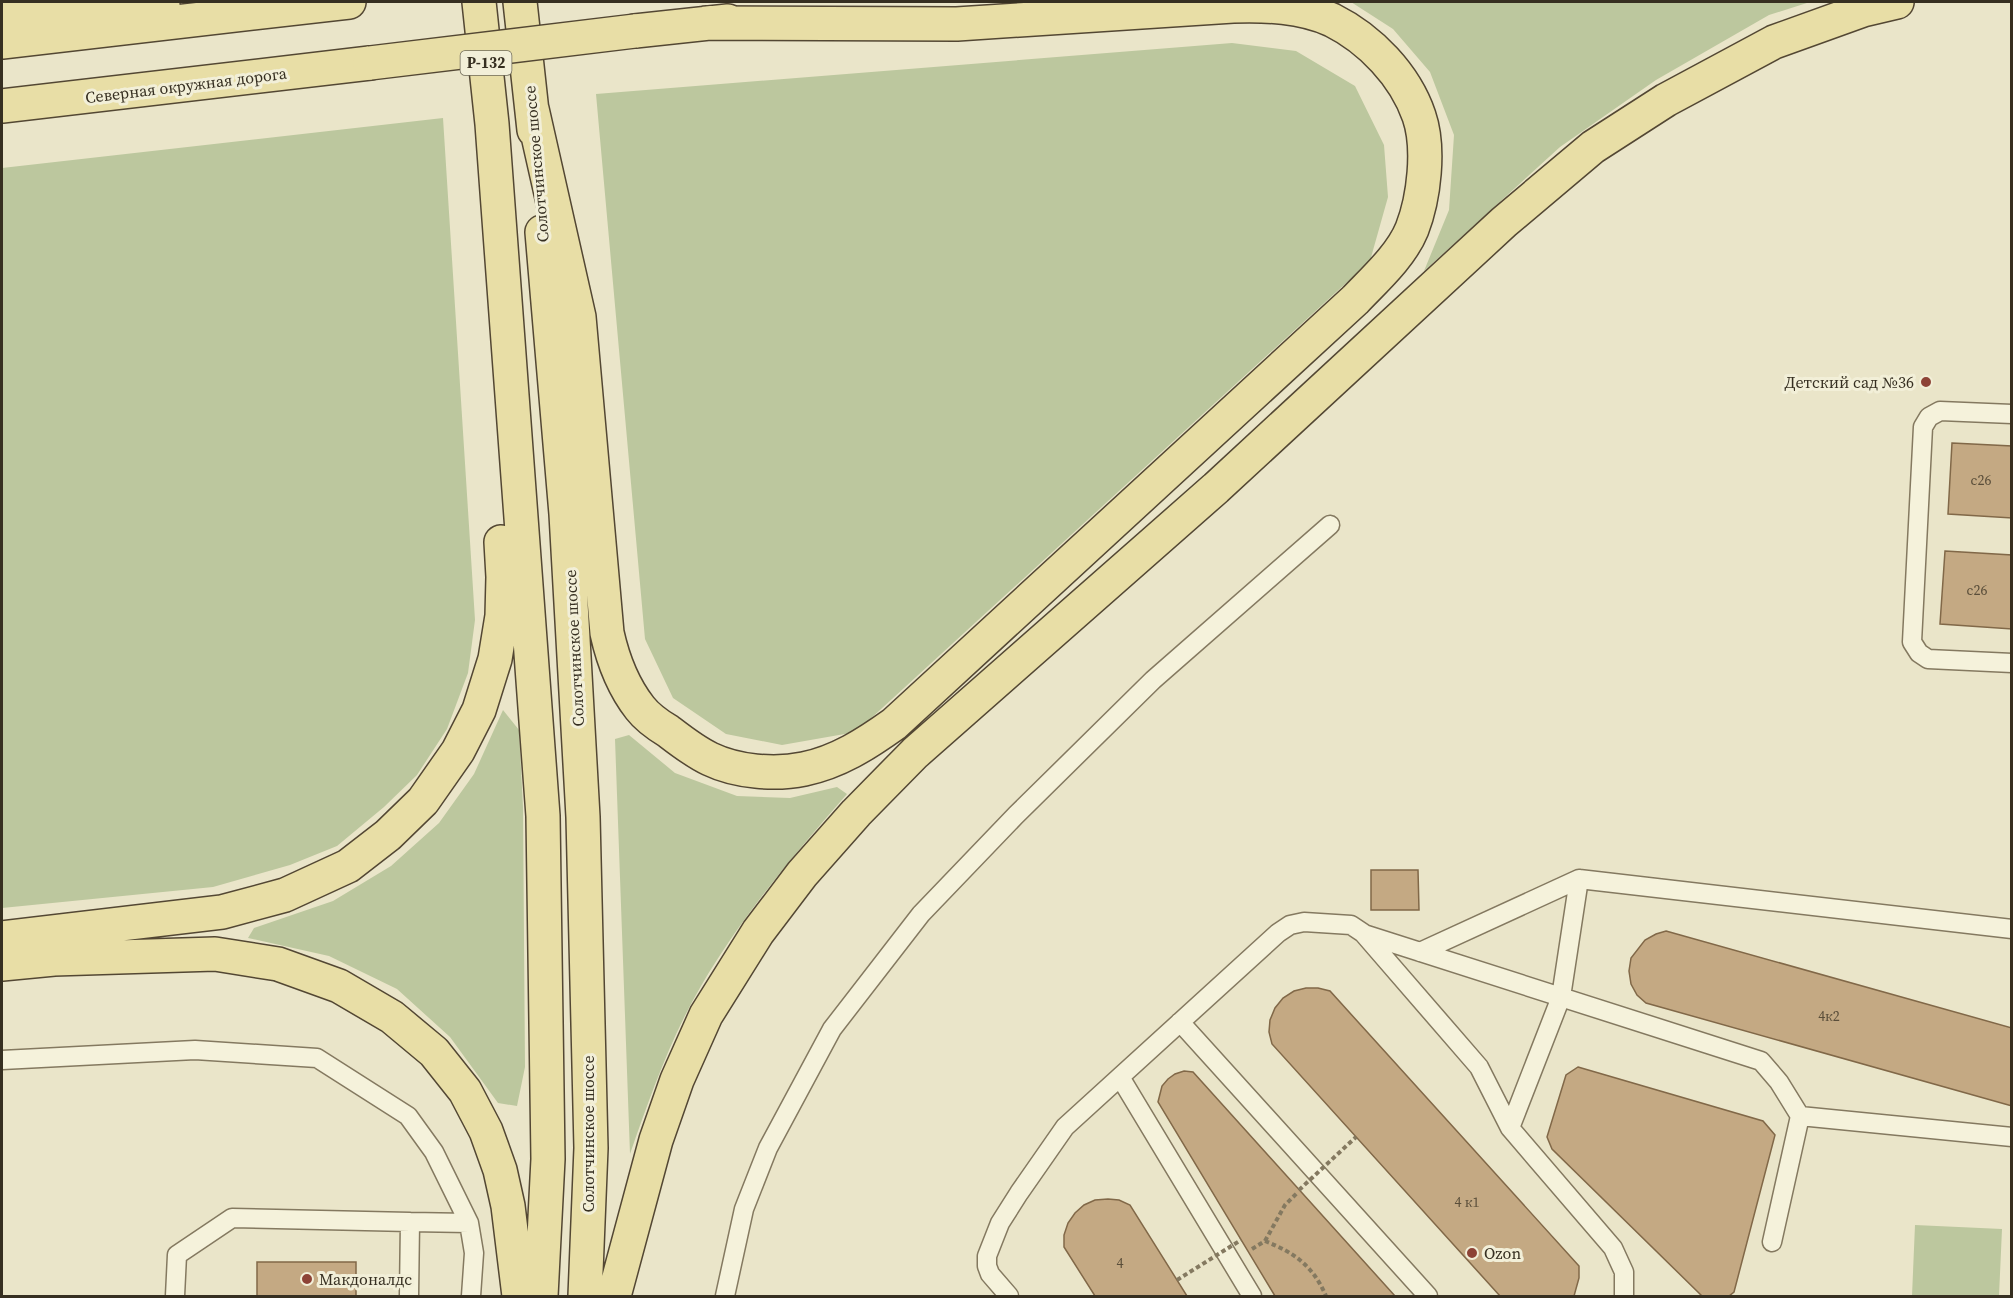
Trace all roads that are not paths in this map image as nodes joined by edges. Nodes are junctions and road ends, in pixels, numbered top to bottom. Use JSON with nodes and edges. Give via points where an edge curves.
{"nodes":[{"id":1,"x":341,"y":2,"type":"edge"},
{"id":2,"x":479,"y":2,"type":"edge"},
{"id":3,"x":520,"y":2,"type":"edge"},
{"id":4,"x":918,"y":2,"type":"edge"},
{"id":5,"x":1896,"y":2,"type":"edge"},
{"id":6,"x":2,"y":11,"type":"edge"},
{"id":7,"x":706,"y":23,"type":"junction"},
{"id":8,"x":2,"y":42,"type":"edge"},
{"id":9,"x":221,"y":81,"type":"junction"},
{"id":10,"x":2,"y":106,"type":"edge"},
{"id":11,"x":532,"y":109,"type":"junction"},
{"id":12,"x":2,"y":120,"type":"edge"},
{"id":13,"x":492,"y":124,"type":"junction"},
{"id":14,"x":2012,"y":414,"type":"edge"},
{"id":15,"x":1330,"y":525,"type":"dead end"},
{"id":16,"x":2012,"y":663,"type":"edge"},
{"id":17,"x":1579,"y":879,"type":"junction"},
{"id":18,"x":2012,"y":929,"type":"edge"},
{"id":19,"x":1363,"y":933,"type":"junction"},
{"id":20,"x":2,"y":938,"type":"edge"},
{"id":21,"x":1420,"y":952,"type":"junction"},
{"id":22,"x":2,"y":964,"type":"edge"},
{"id":23,"x":1561,"y":997,"type":"junction"},
{"id":24,"x":1180,"y":1022,"type":"junction"},
{"id":25,"x":2,"y":1060,"type":"edge"},
{"id":26,"x":1120,"y":1077,"type":"junction"},
{"id":27,"x":1800,"y":1116,"type":"junction"},
{"id":28,"x":1510,"y":1128,"type":"junction"},
{"id":29,"x":2012,"y":1137,"type":"edge"},
{"id":30,"x":410,"y":1222,"type":"junction"},
{"id":31,"x":469,"y":1223,"type":"junction"},
{"id":32,"x":1772,"y":1242,"type":"dead end"},
{"id":33,"x":175,"y":1296,"type":"edge"},
{"id":34,"x":409,"y":1296,"type":"edge"},
{"id":35,"x":471,"y":1296,"type":"edge"},
{"id":36,"x":519,"y":1296,"type":"edge"},
{"id":37,"x":541,"y":1296,"type":"edge"},
{"id":38,"x":585,"y":1296,"type":"edge"},
{"id":39,"x":614,"y":1296,"type":"edge"},
{"id":40,"x":725,"y":1296,"type":"edge"},
{"id":41,"x":1009,"y":1296,"type":"edge"},
{"id":42,"x":1252,"y":1296,"type":"edge"},
{"id":43,"x":1428,"y":1296,"type":"edge"},
{"id":44,"x":1624,"y":1296,"type":"edge"}],
"edges":[{"from":1,"to":6,"type":"main road","via":[[48,6]]},
{"from":1,"to":8,"type":"main road"},
{"from":2,"to":13,"type":"main road","number":"Р-132"},
{"from":3,"to":11,"type":"main road","name":"Солотчинское шоссе","number":"Р-132"},
{"from":4,"to":7,"type":"main road"},
{"from":5,"to":39,"type":"main road","via":[[1774,42],[1666,100],[1593,147],[1504,222],[1216,488],[915,753],[802,874],[758,932],[706,1015],[656,1140]]},
{"from":7,"to":9,"type":"main road","name":"Северная окружная дорога","bridge":true},
{"from":7,"to":11,"type":"main road","via":[[957,24],[1267,5],[1304,11],[1332,21],[1362,40],[1389,63],[1406,88],[1419,117],[1424,146],[1423,192],[1412,230],[1390,263],[1355,300],[894,724],[863,746],[804,769],[739,769],[688,747],[641,709],[613,658],[607,633],[579,317]]},
{"from":9,"to":10,"type":"main road","name":"Северная окружная дорога"},
{"from":9,"to":12,"type":"main road"},
{"from":11,"to":38,"type":"main road","name":"Солотчинское шоссе","via":[[566,514],[583,817],[591,1148]]},
{"from":13,"to":20,"type":"main road","via":[[484,307],[503,577],[502,616],[495,659],[459,751],[423,801],[388,835],[348,866],[285,895],[222,912]]},
{"from":13,"to":37,"type":"main road","via":[[543,816],[548,1159]]},
{"from":14,"to":16,"type":"lane","via":[[1940,411],[1929,417],[1923,427],[1912,642],[1928,659]]},
{"from":15,"to":40,"type":"lane","via":[[1153,680],[921,914],[832,1029],[768,1148],[744,1209]]},
{"from":17,"to":18,"type":"lane"},
{"from":17,"to":21,"type":"lane"},
{"from":17,"to":23,"type":"lane"},
{"from":19,"to":21,"type":"lane"},
{"from":19,"to":24,"type":"lane","via":[[1339,923],[1290,925]]},
{"from":19,"to":28,"type":"lane","via":[[1479,1067]]},
{"from":21,"to":23,"type":"lane"},
{"from":22,"to":36,"type":"main road","via":[[54,958],[214,954],[278,963],[339,986],[393,1017],[434,1052],[465,1091],[486,1131],[508,1206]]},
{"from":23,"to":27,"type":"lane","via":[[1761,1061]]},
{"from":23,"to":28,"type":"lane"},
{"from":24,"to":26,"type":"lane"},
{"from":24,"to":43,"type":"lane"},
{"from":25,"to":31,"type":"lane","via":[[195,1050],[317,1058],[408,1116],[434,1152]]},
{"from":26,"to":41,"type":"lane","via":[[1065,1127],[1000,1223],[987,1266]]},
{"from":26,"to":42,"type":"lane"},
{"from":27,"to":29,"type":"lane"},
{"from":27,"to":32,"type":"lane"},
{"from":28,"to":44,"type":"lane","via":[[1613,1248],[1624,1272]]},
{"from":30,"to":31,"type":"lane"},
{"from":30,"to":33,"type":"lane","via":[[232,1218],[177,1255]]},
{"from":30,"to":34,"type":"lane"},
{"from":31,"to":35,"type":"lane","via":[[474,1253]]}]}
